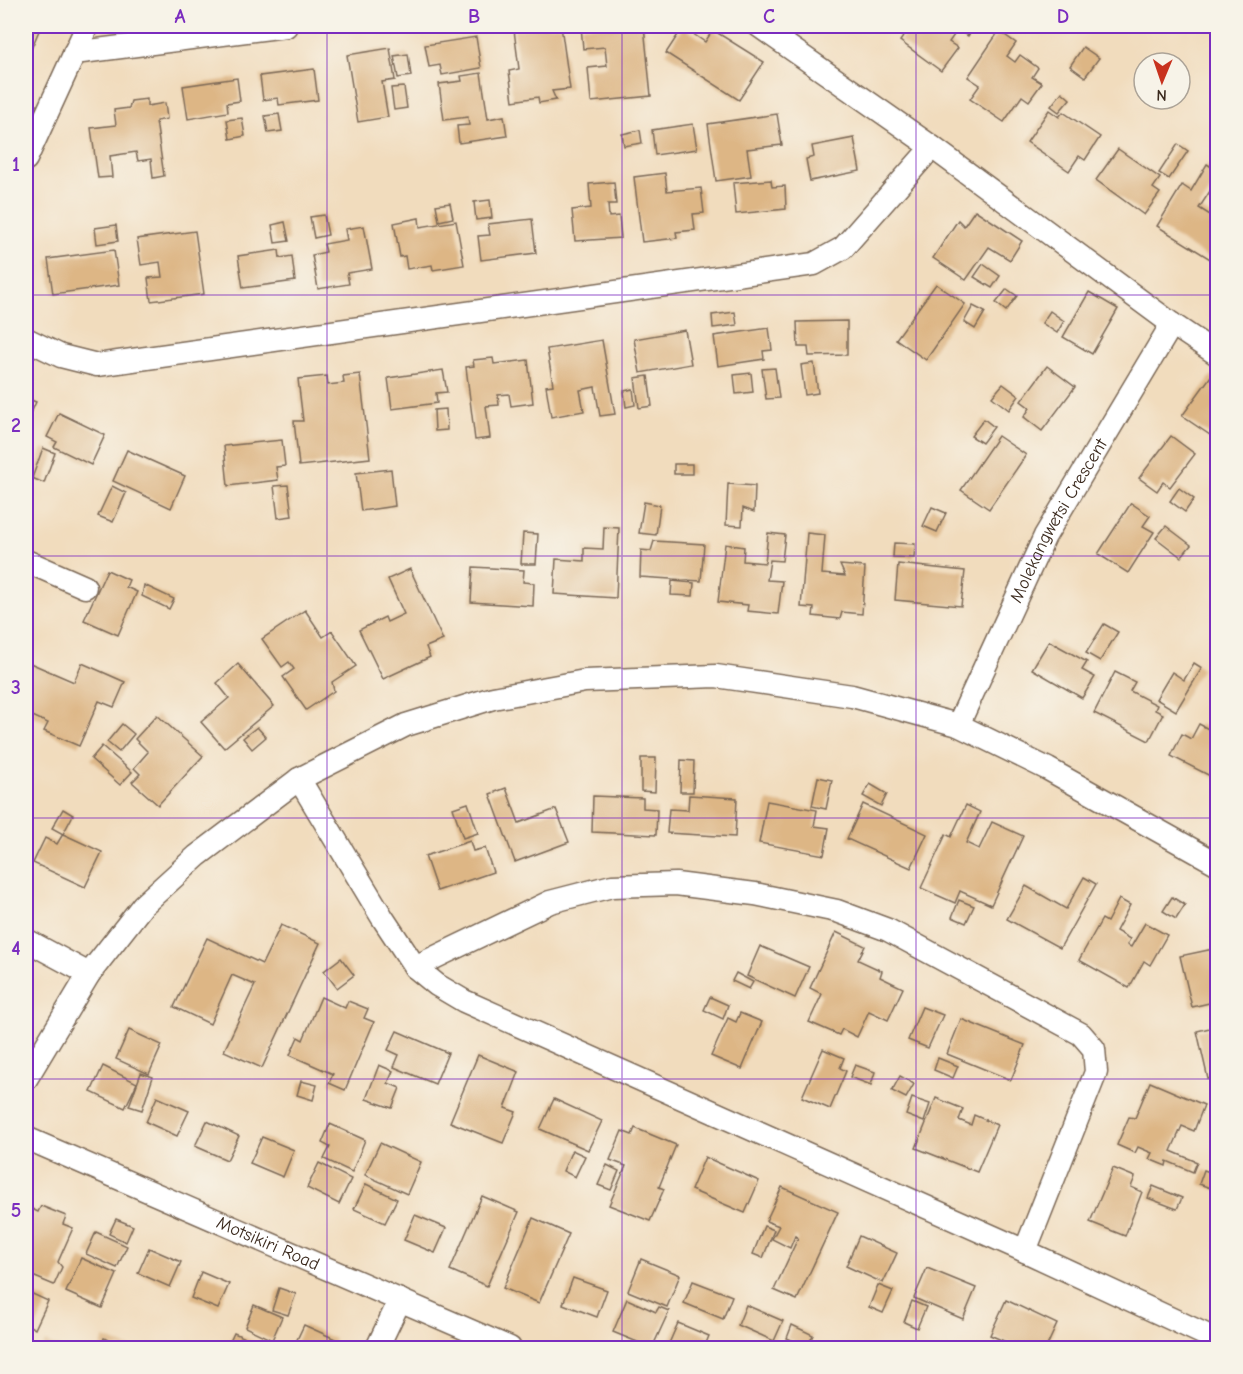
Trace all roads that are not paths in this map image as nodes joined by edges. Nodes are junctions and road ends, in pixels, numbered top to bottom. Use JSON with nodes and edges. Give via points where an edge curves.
{"nodes":[{"id":1,"x":87,"y":26,"type":"edge"},
{"id":2,"x":286,"y":26,"type":"edge"},
{"id":3,"x":759,"y":26,"type":"edge"},
{"id":4,"x":74,"y":52,"type":"junction"},
{"id":5,"x":932,"y":147,"type":"junction"},
{"id":6,"x":26,"y":159,"type":"edge"},
{"id":7,"x":1172,"y":324,"type":"junction"},
{"id":8,"x":26,"y":339,"type":"edge"},
{"id":9,"x":1218,"y":355,"type":"edge"},
{"id":10,"x":26,"y":561,"type":"edge"},
{"id":11,"x":85,"y":587,"type":"dead end"},
{"id":12,"x":958,"y":725,"type":"junction"},
{"id":13,"x":299,"y":779,"type":"junction"},
{"id":14,"x":1218,"y":864,"type":"edge"},
{"id":15,"x":26,"y":940,"type":"edge"},
{"id":16,"x":415,"y":967,"type":"junction"},
{"id":17,"x":89,"y":974,"type":"junction"},
{"id":18,"x":26,"y":1079,"type":"edge"},
{"id":19,"x":26,"y":1138,"type":"edge"},
{"id":20,"x":1025,"y":1251,"type":"junction"},
{"id":21,"x":400,"y":1300,"type":"junction"},
{"id":22,"x":1217,"y":1340,"type":"edge"},
{"id":23,"x":377,"y":1348,"type":"edge"},
{"id":24,"x":510,"y":1348,"type":"edge"},
{"id":25,"x":1213,"y":1348,"type":"edge"}],
"edges":[{"from":1,"to":4,"type":"street"},
{"from":2,"to":4,"type":"street"},
{"from":3,"to":5,"type":"street"},
{"from":4,"to":6,"type":"street"},
{"from":5,"to":7,"type":"street"},
{"from":5,"to":8,"type":"street","via":[[843,248],[814,264],[97,365],[61,356]]},
{"from":7,"to":9,"type":"street"},
{"from":7,"to":12,"type":"street","name":"Molekangwetsi Crescent","via":[[1046,536]]},
{"from":10,"to":11,"type":"street"},
{"from":12,"to":13,"type":"street","via":[[852,696],[716,676],[585,681],[493,698],[406,725]]},
{"from":12,"to":14,"type":"street","via":[[1048,769]]},
{"from":13,"to":16,"type":"street"},
{"from":13,"to":17,"type":"street","via":[[197,856],[143,905]]},
{"from":15,"to":17,"type":"street"},
{"from":16,"to":20,"type":"street","via":[[464,1001]]},
{"from":16,"to":20,"type":"street","via":[[550,902],[612,886],[676,884],[755,894],[837,911],[888,930],[1081,1034],[1094,1049],[1096,1072]]},
{"from":17,"to":18,"type":"street"},
{"from":19,"to":21,"type":"street","name":"Motsikiri Road"},
{"from":20,"to":22,"type":"street"},
{"from":21,"to":23,"type":"street"},
{"from":21,"to":24,"type":"street","name":"Motsikiri Road"},
{"from":22,"to":25,"type":"street"}]}
